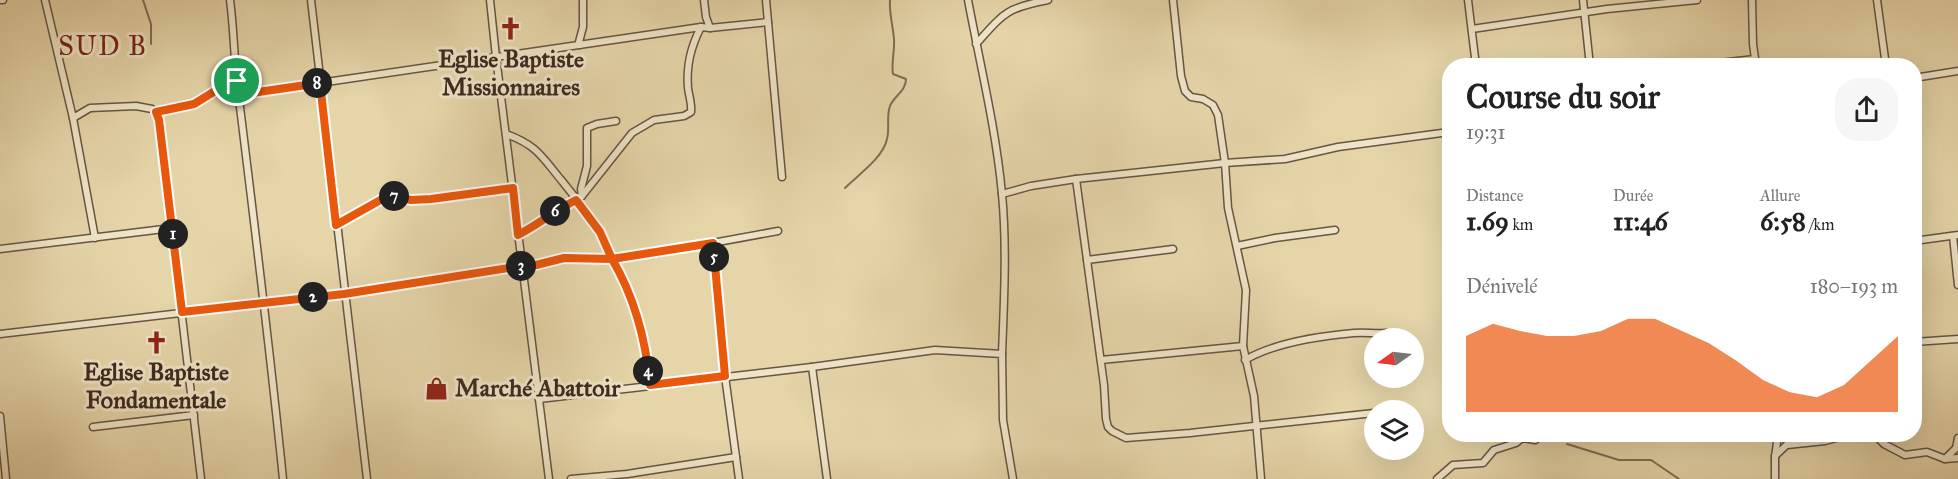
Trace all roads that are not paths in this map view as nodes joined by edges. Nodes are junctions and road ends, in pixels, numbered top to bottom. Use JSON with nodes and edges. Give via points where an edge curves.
{"nodes":[{"id":1,"x":45,"y":0,"type":"edge"},
{"id":2,"x":230,"y":0,"type":"edge"},
{"id":3,"x":311,"y":0,"type":"edge"},
{"id":4,"x":490,"y":0,"type":"edge"},
{"id":5,"x":583,"y":0,"type":"edge"},
{"id":6,"x":704,"y":0,"type":"edge"},
{"id":7,"x":766,"y":0,"type":"edge"},
{"id":8,"x":968,"y":0,"type":"edge"},
{"id":9,"x":1048,"y":0,"type":"edge"},
{"id":10,"x":1173,"y":0,"type":"edge"},
{"id":11,"x":1468,"y":0,"type":"edge"},
{"id":12,"x":1582,"y":0,"type":"edge"},
{"id":13,"x":1697,"y":0,"type":"edge"},
{"id":14,"x":1752,"y":0,"type":"edge"},
{"id":15,"x":1877,"y":0,"type":"edge"},
{"id":16,"x":1584,"y":14,"type":"junction"},
{"id":17,"x":768,"y":22,"type":"junction"},
{"id":18,"x":701,"y":27,"type":"junction"},
{"id":19,"x":710,"y":28,"type":"junction"},
{"id":20,"x":1472,"y":29,"type":"junction"},
{"id":21,"x":976,"y":44,"type":"junction"},
{"id":22,"x":580,"y":45,"type":"junction"},
{"id":23,"x":496,"y":57,"type":"junction"},
{"id":24,"x":1475,"y":58,"type":"edge"},
{"id":25,"x":1589,"y":58,"type":"edge"},
{"id":26,"x":1755,"y":58,"type":"edge"},
{"id":27,"x":1885,"y":58,"type":"edge"},
{"id":28,"x":1958,"y":71,"type":"edge"},
{"id":29,"x":1922,"y":77,"type":"edge"},
{"id":30,"x":237,"y":81,"type":"junction"},
{"id":31,"x":320,"y":83,"type":"junction"},
{"id":32,"x":238,"y":95,"type":"junction"},
{"id":33,"x":156,"y":112,"type":"junction"},
{"id":34,"x":73,"y":118,"type":"junction"},
{"id":35,"x":616,"y":121,"type":"dead end"},
{"id":36,"x":1442,"y":133,"type":"edge"},
{"id":37,"x":506,"y":134,"type":"junction"},
{"id":38,"x":1225,"y":163,"type":"junction"},
{"id":39,"x":782,"y":177,"type":"dead end"},
{"id":40,"x":1076,"y":179,"type":"junction"},
{"id":41,"x":513,"y":188,"type":"junction"},
{"id":42,"x":1002,"y":194,"type":"junction"},
{"id":43,"x":579,"y":198,"type":"junction"},
{"id":44,"x":336,"y":225,"type":"junction"},
{"id":45,"x":172,"y":228,"type":"junction"},
{"id":46,"x":1335,"y":230,"type":"dead end"},
{"id":47,"x":778,"y":231,"type":"dead end"},
{"id":48,"x":518,"y":235,"type":"junction"},
{"id":49,"x":1956,"y":236,"type":"edge"},
{"id":50,"x":95,"y":238,"type":"junction"},
{"id":51,"x":1922,"y":240,"type":"edge"},
{"id":52,"x":713,"y":243,"type":"junction"},
{"id":53,"x":1237,"y":246,"type":"junction"},
{"id":54,"x":0,"y":249,"type":"edge"},
{"id":55,"x":1173,"y":249,"type":"dead end"},
{"id":56,"x":612,"y":259,"type":"junction"},
{"id":57,"x":1087,"y":260,"type":"junction"},
{"id":58,"x":521,"y":266,"type":"junction"},
{"id":59,"x":1958,"y":285,"type":"edge"},
{"id":60,"x":344,"y":294,"type":"junction"},
{"id":61,"x":265,"y":302,"type":"junction"},
{"id":62,"x":182,"y":312,"type":"junction"},
{"id":63,"x":1364,"y":333,"type":"edge"},
{"id":64,"x":0,"y":334,"type":"edge"},
{"id":65,"x":1958,"y":339,"type":"edge"},
{"id":66,"x":1922,"y":341,"type":"edge"},
{"id":67,"x":1243,"y":346,"type":"junction"},
{"id":68,"x":1002,"y":354,"type":"junction"},
{"id":69,"x":1101,"y":360,"type":"junction"},
{"id":70,"x":1245,"y":360,"type":"junction"},
{"id":71,"x":812,"y":367,"type":"junction"},
{"id":72,"x":725,"y":376,"type":"junction"},
{"id":73,"x":650,"y":385,"type":"junction"},
{"id":74,"x":539,"y":399,"type":"junction"},
{"id":75,"x":1364,"y":414,"type":"edge"},
{"id":76,"x":194,"y":415,"type":"junction"},
{"id":77,"x":0,"y":416,"type":"edge"},
{"id":78,"x":1255,"y":426,"type":"junction"},
{"id":79,"x":93,"y":427,"type":"dead end"},
{"id":80,"x":1958,"y":438,"type":"edge"},
{"id":81,"x":1,"y":439,"type":"edge"},
{"id":82,"x":1517,"y":442,"type":"edge"},
{"id":83,"x":1777,"y":442,"type":"edge"},
{"id":84,"x":1790,"y":442,"type":"edge"},
{"id":85,"x":1815,"y":442,"type":"edge"},
{"id":86,"x":1882,"y":442,"type":"edge"},
{"id":87,"x":1787,"y":445,"type":"junction"},
{"id":88,"x":736,"y":457,"type":"junction"},
{"id":89,"x":1775,"y":457,"type":"junction"},
{"id":90,"x":1958,"y":458,"type":"edge"},
{"id":91,"x":1945,"y":459,"type":"junction"},
{"id":92,"x":6,"y":479,"type":"edge"},
{"id":93,"x":201,"y":479,"type":"edge"},
{"id":94,"x":284,"y":479,"type":"edge"},
{"id":95,"x":367,"y":479,"type":"edge"},
{"id":96,"x":549,"y":479,"type":"edge"},
{"id":97,"x":571,"y":479,"type":"edge"},
{"id":98,"x":739,"y":479,"type":"edge"},
{"id":99,"x":827,"y":479,"type":"edge"},
{"id":100,"x":1013,"y":479,"type":"edge"},
{"id":101,"x":1260,"y":479,"type":"edge"},
{"id":102,"x":1437,"y":479,"type":"edge"},
{"id":103,"x":1775,"y":479,"type":"edge"}],
"edges":[{"from":1,"to":34,"type":"street"},
{"from":2,"to":30,"type":"street"},
{"from":3,"to":31,"type":"street"},
{"from":4,"to":23,"type":"street"},
{"from":5,"to":22,"type":"street"},
{"from":6,"to":19,"type":"street"},
{"from":7,"to":17,"type":"street"},
{"from":8,"to":21,"type":"street"},
{"from":9,"to":21,"type":"street","via":[[1003,14]]},
{"from":10,"to":38,"type":"street","via":[[1185,92],[1213,105]]},
{"from":11,"to":20,"type":"street"},
{"from":12,"to":16,"type":"street"},
{"from":13,"to":16,"type":"street"},
{"from":14,"to":26,"type":"street"},
{"from":15,"to":27,"type":"street"},
{"from":16,"to":20,"type":"street"},
{"from":16,"to":25,"type":"street"},
{"from":17,"to":19,"type":"street"},
{"from":17,"to":39,"type":"street"},
{"from":18,"to":19,"type":"street"},
{"from":18,"to":22,"type":"street"},
{"from":18,"to":43,"type":"street","via":[[689,63],[690,112],[654,120],[632,133]]},
{"from":20,"to":24,"type":"street"},
{"from":21,"to":42,"type":"street"},
{"from":22,"to":23,"type":"street"},
{"from":23,"to":31,"type":"street"},
{"from":23,"to":37,"type":"street"},
{"from":28,"to":29,"type":"street"},
{"from":30,"to":32,"type":"street"},
{"from":30,"to":33,"type":"street","via":[[194,104]]},
{"from":31,"to":32,"type":"street"},
{"from":31,"to":44,"type":"street"},
{"from":32,"to":61,"type":"street"},
{"from":33,"to":34,"type":"street","via":[[146,107],[99,107]]},
{"from":33,"to":45,"type":"street"},
{"from":34,"to":50,"type":"street"},
{"from":35,"to":43,"type":"street","via":[[587,128],[587,166]]},
{"from":36,"to":38,"type":"street","via":[[1338,147],[1285,159]]},
{"from":37,"to":41,"type":"street"},
{"from":37,"to":43,"type":"street","via":[[537,150]]},
{"from":38,"to":40,"type":"street"},
{"from":38,"to":53,"type":"street","via":[[1227,200]]},
{"from":40,"to":42,"type":"street"},
{"from":40,"to":57,"type":"street"},
{"from":41,"to":44,"type":"street","via":[[431,199],[393,196]]},
{"from":41,"to":48,"type":"street"},
{"from":42,"to":68,"type":"street"},
{"from":43,"to":48,"type":"street"},
{"from":43,"to":56,"type":"street"},
{"from":44,"to":60,"type":"street"},
{"from":45,"to":50,"type":"street"},
{"from":45,"to":62,"type":"street"},
{"from":46,"to":53,"type":"street"},
{"from":47,"to":52,"type":"street"},
{"from":48,"to":58,"type":"street"},
{"from":49,"to":51,"type":"street"},
{"from":49,"to":59,"type":"street"},
{"from":50,"to":54,"type":"street"},
{"from":52,"to":56,"type":"street"},
{"from":52,"to":72,"type":"street"},
{"from":53,"to":67,"type":"street","via":[[1246,290]]},
{"from":55,"to":57,"type":"street"},
{"from":56,"to":58,"type":"street","via":[[564,258]]},
{"from":56,"to":73,"type":"street","via":[[638,318]]},
{"from":57,"to":69,"type":"street"},
{"from":58,"to":60,"type":"street"},
{"from":58,"to":74,"type":"street"},
{"from":60,"to":61,"type":"street"},
{"from":60,"to":95,"type":"street"},
{"from":61,"to":62,"type":"street"},
{"from":61,"to":94,"type":"street"},
{"from":62,"to":64,"type":"street"},
{"from":62,"to":76,"type":"street"},
{"from":63,"to":70,"type":"street","via":[[1313,339]]},
{"from":65,"to":66,"type":"street"},
{"from":67,"to":69,"type":"street"},
{"from":67,"to":70,"type":"street"},
{"from":68,"to":71,"type":"street","via":[[935,350]]},
{"from":68,"to":100,"type":"street","via":[[1003,420]]},
{"from":69,"to":78,"type":"street","via":[[1108,427],[1120,436],[1178,435]]},
{"from":70,"to":78,"type":"street","via":[[1254,396]]},
{"from":71,"to":72,"type":"street"},
{"from":71,"to":99,"type":"street"},
{"from":72,"to":73,"type":"street"},
{"from":72,"to":88,"type":"street"},
{"from":73,"to":74,"type":"street"},
{"from":74,"to":96,"type":"street"},
{"from":75,"to":78,"type":"street"},
{"from":76,"to":79,"type":"street"},
{"from":76,"to":93,"type":"street"},
{"from":77,"to":81,"type":"street"},
{"from":78,"to":101,"type":"street"},
{"from":80,"to":91,"type":"street","via":[[1956,447]]},
{"from":81,"to":92,"type":"street"},
{"from":82,"to":102,"type":"street","via":[[1497,448],[1483,463],[1453,465]]},
{"from":83,"to":89,"type":"street"},
{"from":84,"to":87,"type":"street"},
{"from":85,"to":87,"type":"street"},
{"from":86,"to":91,"type":"street","via":[[1905,455],[1927,452]]},
{"from":87,"to":89,"type":"street"},
{"from":88,"to":97,"type":"street"},
{"from":88,"to":98,"type":"street"},
{"from":89,"to":103,"type":"street"},
{"from":90,"to":91,"type":"street"}]}
